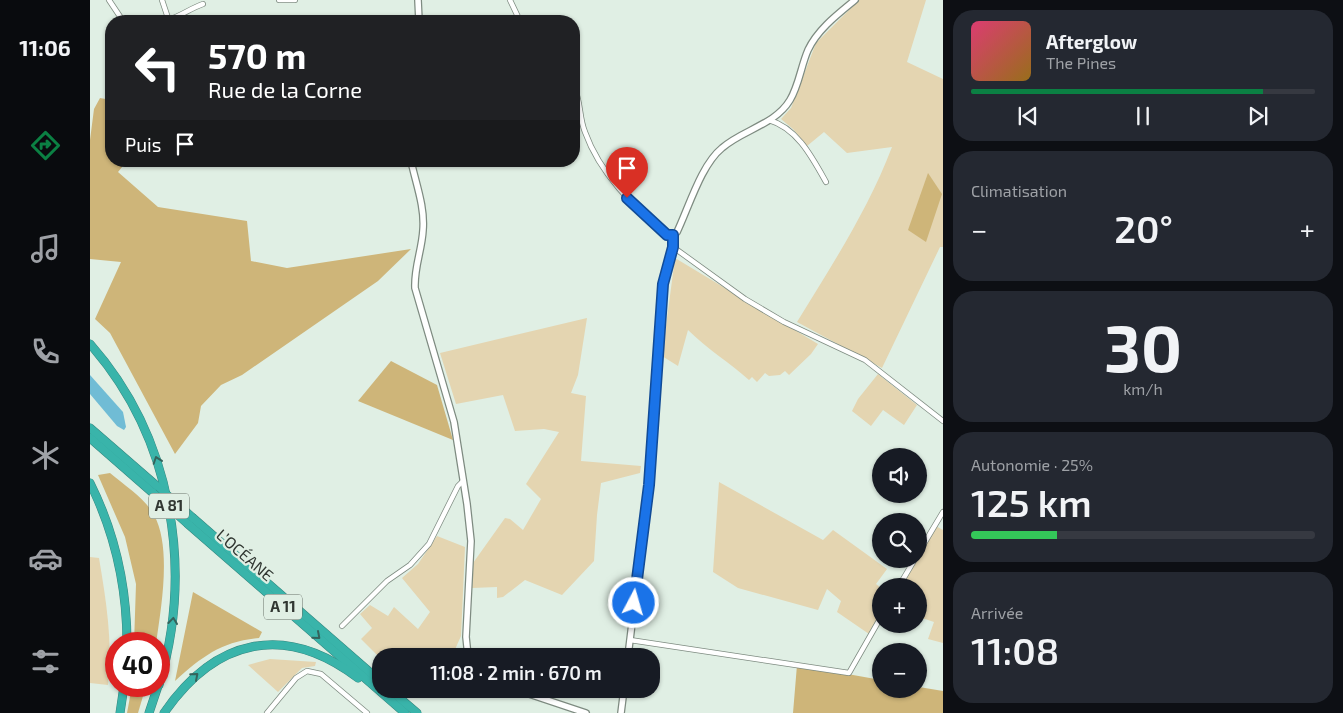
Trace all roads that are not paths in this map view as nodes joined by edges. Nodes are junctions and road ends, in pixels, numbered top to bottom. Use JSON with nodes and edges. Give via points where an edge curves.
{"nodes":[{"id":1,"x":109,"y":0,"type":"edge"},
{"id":2,"x":162,"y":0,"type":"edge"},
{"id":3,"x":279,"y":0,"type":"edge"},
{"id":4,"x":295,"y":0,"type":"edge"},
{"id":5,"x":418,"y":0,"type":"edge"},
{"id":6,"x":510,"y":0,"type":"edge"},
{"id":7,"x":855,"y":0,"type":"edge"},
{"id":8,"x":204,"y":4,"type":"dead end"},
{"id":9,"x":119,"y":15,"type":"edge"},
{"id":10,"x":166,"y":15,"type":"edge"},
{"id":11,"x":183,"y":15,"type":"edge"},
{"id":12,"x":419,"y":15,"type":"edge"},
{"id":13,"x":517,"y":15,"type":"edge"},
{"id":14,"x":580,"y":119,"type":"edge"},
{"id":15,"x":768,"y":120,"type":"junction"},
{"id":16,"x":413,"y":167,"type":"edge"},
{"id":17,"x":826,"y":182,"type":"dead end"},
{"id":18,"x":673,"y":235,"type":"junction"},
{"id":19,"x":673,"y":247,"type":"junction"},
{"id":20,"x":90,"y":344,"type":"edge"},
{"id":21,"x":90,"y":421,"type":"edge"},
{"id":22,"x":943,"y":421,"type":"edge"},
{"id":23,"x":90,"y":428,"type":"edge"},
{"id":24,"x":90,"y":438,"type":"edge"},
{"id":25,"x":123,"y":457,"type":"junction"},
{"id":26,"x":463,"y":481,"type":"junction"},
{"id":27,"x":90,"y":483,"type":"edge"},
{"id":28,"x":156,"y":490,"type":"junction"},
{"id":29,"x":90,"y":495,"type":"edge"},
{"id":30,"x":943,"y":512,"type":"edge"},
{"id":31,"x":191,"y":521,"type":"junction"},
{"id":32,"x":927,"y":539,"type":"edge"},
{"id":33,"x":115,"y":552,"type":"junction"},
{"id":34,"x":342,"y":626,"type":"dead end"},
{"id":35,"x":126,"y":632,"type":"edge"},
{"id":36,"x":872,"y":633,"type":"edge"},
{"id":37,"x":170,"y":636,"type":"edge"},
{"id":38,"x":630,"y":640,"type":"junction"},
{"id":39,"x":467,"y":648,"type":"edge"},
{"id":40,"x":629,"y":648,"type":"edge"},
{"id":41,"x":372,"y":674,"type":"edge"},
{"id":42,"x":372,"y":685,"type":"edge"},
{"id":43,"x":372,"y":688,"type":"edge"},
{"id":44,"x":122,"y":697,"type":"edge"},
{"id":45,"x":155,"y":697,"type":"edge"},
{"id":46,"x":387,"y":698,"type":"edge"},
{"id":47,"x":400,"y":698,"type":"edge"},
{"id":48,"x":541,"y":698,"type":"edge"},
{"id":49,"x":623,"y":698,"type":"edge"},
{"id":50,"x":120,"y":713,"type":"edge"},
{"id":51,"x":149,"y":713,"type":"edge"},
{"id":52,"x":164,"y":713,"type":"edge"},
{"id":53,"x":266,"y":713,"type":"edge"},
{"id":54,"x":367,"y":713,"type":"edge"},
{"id":55,"x":405,"y":713,"type":"edge"},
{"id":56,"x":417,"y":713,"type":"edge"},
{"id":57,"x":586,"y":713,"type":"edge"},
{"id":58,"x":621,"y":713,"type":"edge"}],
"edges":[{"from":1,"to":9,"type":"street"},
{"from":2,"to":10,"type":"street"},
{"from":3,"to":4,"type":"street"},
{"from":5,"to":12,"type":"street"},
{"from":6,"to":13,"type":"street"},
{"from":7,"to":15,"type":"street","via":[[815,38],[790,100]]},
{"from":8,"to":11,"type":"street"},
{"from":14,"to":18,"type":"street","via":[[607,172],[627,198],[667,235]]},
{"from":15,"to":17,"type":"street","via":[[789,130],[811,155]]},
{"from":15,"to":18,"type":"street","via":[[718,151]]},
{"from":16,"to":26,"type":"street","via":[[424,226],[415,288],[454,422]]},
{"from":18,"to":19,"type":"street"},
{"from":19,"to":22,"type":"street","via":[[745,299],[865,360]]},
{"from":19,"to":38,"type":"street","via":[[663,284],[649,485]]},
{"from":37,"to":20,"type":"highway","number":"A 81","one_way":true,"via":[[176,598],[175,545],[166,488],[133,407]]},
{"from":21,"to":25,"type":"highway","via":[[117,446]]},
{"from":23,"to":25,"type":"highway","name":"L’OCÉANE","number":"A 11"},
{"from":24,"to":28,"type":"highway","name":"L’OCÉANE","number":"A 11"},
{"from":25,"to":28,"type":"highway","name":"L’OCÉANE","number":"A 11"},
{"from":26,"to":34,"type":"street","via":[[429,544]]},
{"from":26,"to":39,"type":"street","via":[[470,542]]},
{"from":27,"to":33,"type":"highway","via":[[108,523]]},
{"from":28,"to":31,"type":"highway","name":"L’OCÉANE","number":"A 11","bridge":true},
{"from":29,"to":33,"type":"highway"},
{"from":30,"to":32,"type":"street"},
{"from":31,"to":41,"type":"highway","name":"L’OCÉANE","number":"A 11"},
{"from":31,"to":42,"type":"highway","name":"L’OCÉANE","number":"A 11","one_way":true},
{"from":33,"to":35,"type":"highway","via":[[124,595]]},
{"from":36,"to":38,"type":"street","via":[[849,673]]},
{"from":38,"to":40,"type":"street"},
{"from":52,"to":43,"type":"highway","one_way":true,"via":[[181,690],[209,665],[236,651],[263,645],[294,647],[319,654]]},
{"from":44,"to":50,"type":"highway"},
{"from":45,"to":51,"type":"highway","number":"A 81"},
{"from":46,"to":55,"type":"highway","name":"L’OCÉANE","number":"A 11"},
{"from":47,"to":56,"type":"highway"},
{"from":48,"to":57,"type":"street"},
{"from":49,"to":58,"type":"street"},
{"from":53,"to":54,"type":"street","via":[[296,678],[307,671],[321,674]]}]}
